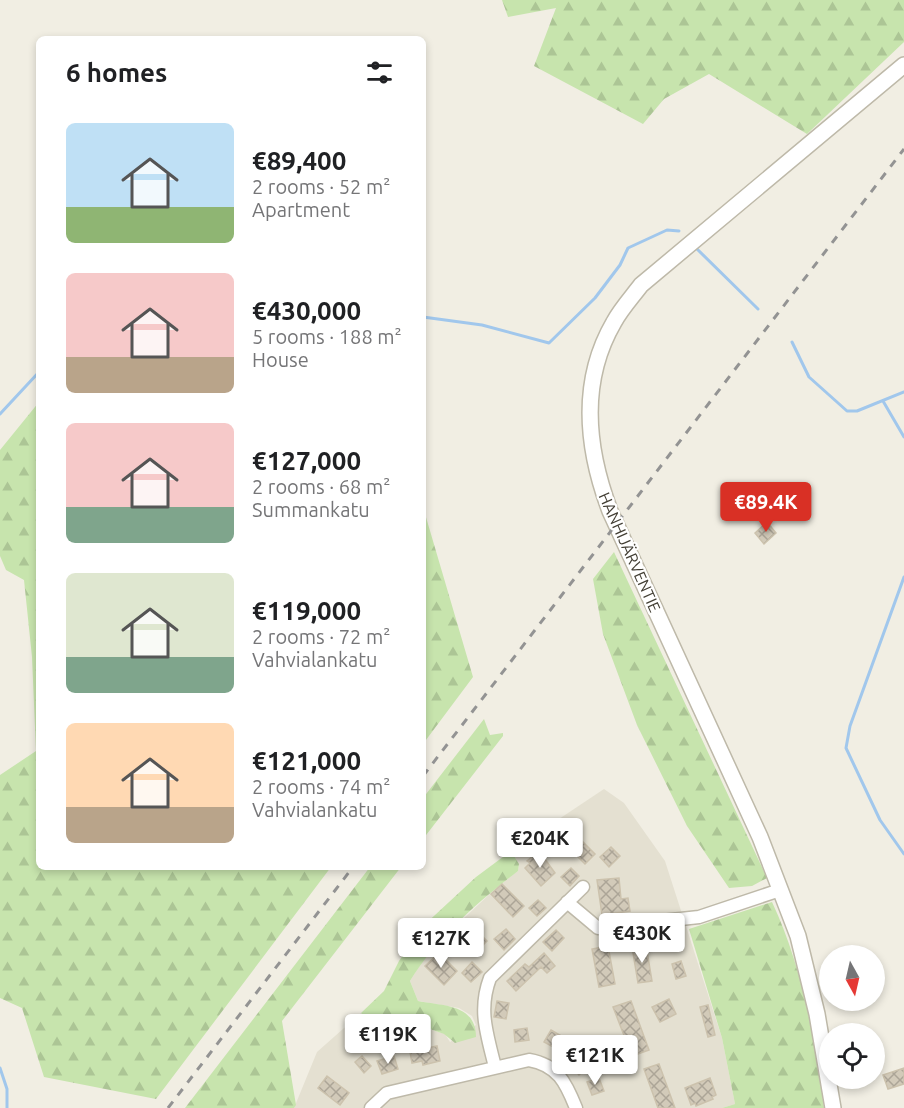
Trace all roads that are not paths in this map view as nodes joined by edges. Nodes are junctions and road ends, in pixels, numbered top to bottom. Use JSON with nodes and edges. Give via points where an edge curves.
{"nodes":[{"id":1,"x":904,"y":65,"type":"edge"},
{"id":2,"x":583,"y":887,"type":"dead end"},
{"id":3,"x":780,"y":890,"type":"junction"},
{"id":4,"x":567,"y":903,"type":"junction"},
{"id":5,"x":495,"y":1067,"type":"junction"},
{"id":6,"x":371,"y":1108,"type":"edge"},
{"id":7,"x":576,"y":1108,"type":"edge"},
{"id":8,"x":833,"y":1108,"type":"edge"}],
"edges":[{"from":1,"to":3,"type":"street","name":"HANHIJÄRVENTIE","via":[[641,285],[614,323],[592,386],[589,429],[597,476],[610,512],[760,837]]},
{"from":2,"to":4,"type":"street"},
{"from":3,"to":4,"type":"street","via":[[699,917],[598,928]]},
{"from":3,"to":8,"type":"street","name":"HANHIJÄRVENTIE","via":[[798,936],[817,1014]]},
{"from":4,"to":5,"type":"street","via":[[490,978],[483,996],[483,1016]]},
{"from":5,"to":6,"type":"street","via":[[387,1093]]},
{"from":5,"to":7,"type":"street","via":[[529,1060],[541,1062],[561,1076]]}]}
